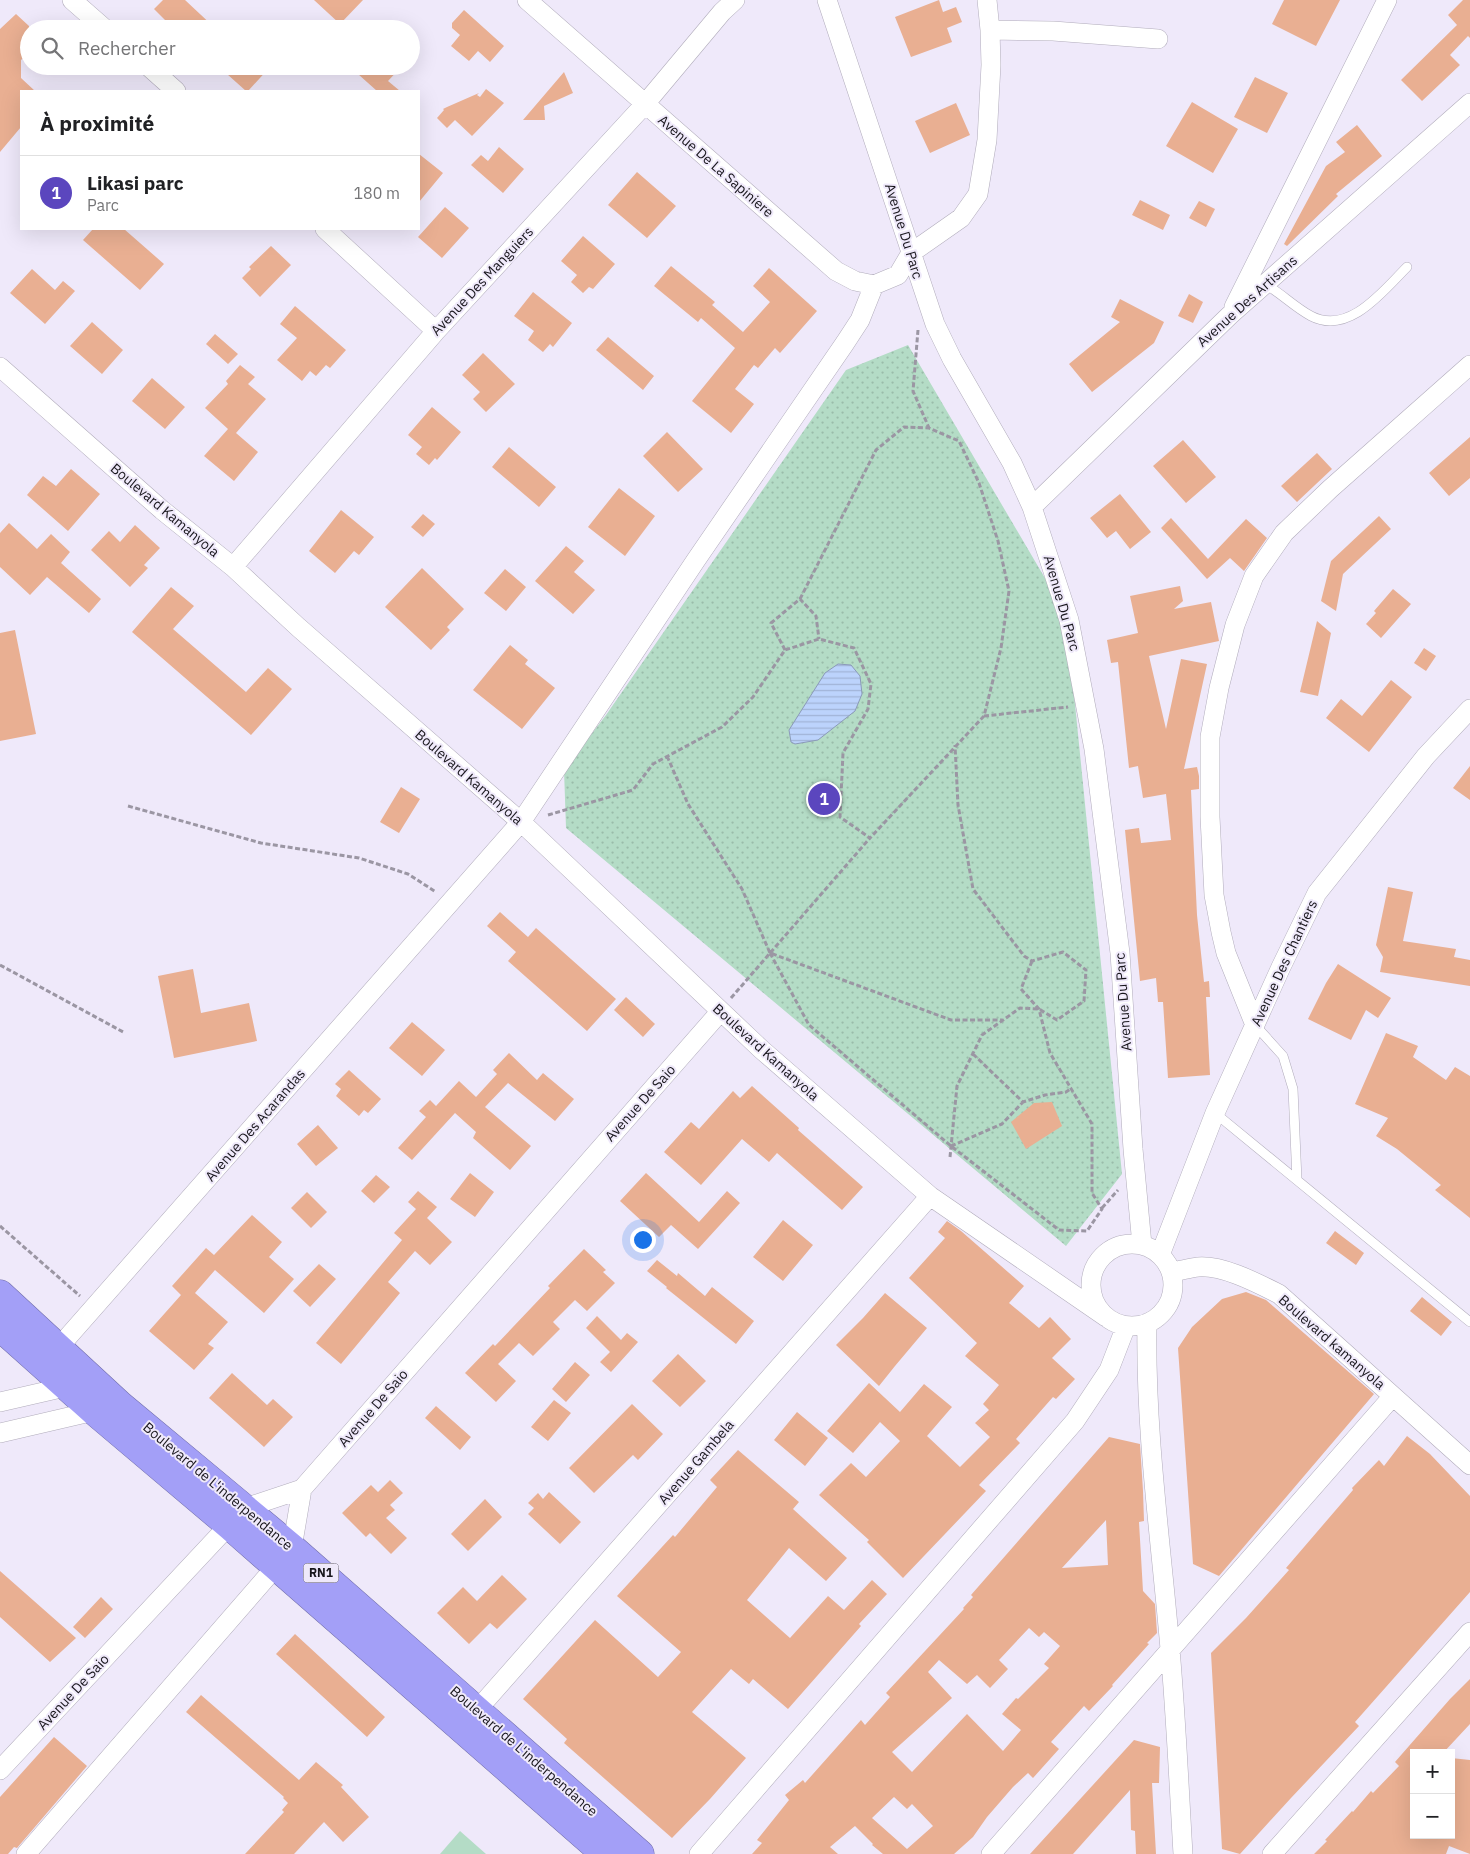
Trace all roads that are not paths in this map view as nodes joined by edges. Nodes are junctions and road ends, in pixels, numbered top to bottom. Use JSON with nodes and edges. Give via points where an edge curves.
{"nodes":[{"id":1,"x":72,"y":0,"type":"edge"},
{"id":2,"x":527,"y":0,"type":"edge"},
{"id":3,"x":735,"y":0,"type":"edge"},
{"id":4,"x":827,"y":0,"type":"edge"},
{"id":5,"x":987,"y":0,"type":"edge"},
{"id":6,"x":1387,"y":0,"type":"edge"},
{"id":7,"x":95,"y":20,"type":"edge"},
{"id":8,"x":990,"y":30,"type":"junction"},
{"id":9,"x":1158,"y":39,"type":"dead end"},
{"id":10,"x":158,"y":75,"type":"edge"},
{"id":11,"x":175,"y":90,"type":"edge"},
{"id":12,"x":1470,"y":103,"type":"edge"},
{"id":13,"x":645,"y":104,"type":"junction"},
{"id":14,"x":326,"y":230,"type":"edge"},
{"id":15,"x":911,"y":253,"type":"junction"},
{"id":16,"x":1407,"y":267,"type":"dead end"},
{"id":17,"x":1258,"y":279,"type":"junction"},
{"id":18,"x":874,"y":285,"type":"junction"},
{"id":19,"x":436,"y":331,"type":"junction"},
{"id":20,"x":1470,"y":364,"type":"edge"},
{"id":21,"x":0,"y":367,"type":"edge"},
{"id":22,"x":1032,"y":507,"type":"junction"},
{"id":23,"x":233,"y":567,"type":"junction"},
{"id":24,"x":1470,"y":709,"type":"edge"},
{"id":25,"x":521,"y":822,"type":"junction"},
{"id":26,"x":720,"y":1012,"type":"junction"},
{"id":27,"x":1255,"y":1025,"type":"junction"},
{"id":28,"x":1215,"y":1113,"type":"junction"},
{"id":29,"x":1297,"y":1180,"type":"junction"},
{"id":30,"x":930,"y":1196,"type":"junction"},
{"id":31,"x":1142,"y":1245,"type":"junction"},
{"id":32,"x":1160,"y":1255,"type":"junction"},
{"id":33,"x":1171,"y":1272,"type":"junction"},
{"id":34,"x":0,"y":1294,"type":"edge"},
{"id":35,"x":1106,"y":1317,"type":"junction"},
{"id":36,"x":1470,"y":1322,"type":"edge"},
{"id":37,"x":1147,"y":1323,"type":"junction"},
{"id":38,"x":0,"y":1326,"type":"edge"},
{"id":39,"x":1126,"y":1326,"type":"junction"},
{"id":40,"x":58,"y":1347,"type":"junction"},
{"id":41,"x":79,"y":1383,"type":"junction"},
{"id":42,"x":1393,"y":1396,"type":"junction"},
{"id":43,"x":0,"y":1402,"type":"edge"},
{"id":44,"x":120,"y":1405,"type":"junction"},
{"id":45,"x":94,"y":1411,"type":"junction"},
{"id":46,"x":0,"y":1433,"type":"edge"},
{"id":47,"x":1470,"y":1465,"type":"edge"},
{"id":48,"x":302,"y":1489,"type":"junction"},
{"id":49,"x":237,"y":1517,"type":"junction"},
{"id":50,"x":284,"y":1557,"type":"junction"},
{"id":51,"x":1470,"y":1632,"type":"edge"},
{"id":52,"x":1170,"y":1651,"type":"junction"},
{"id":53,"x":469,"y":1719,"type":"junction"},
{"id":54,"x":0,"y":1770,"type":"edge"},
{"id":55,"x":570,"y":1808,"type":"junction"},
{"id":56,"x":26,"y":1854,"type":"edge"},
{"id":57,"x":605,"y":1854,"type":"edge"},
{"id":58,"x":640,"y":1854,"type":"edge"},
{"id":59,"x":699,"y":1854,"type":"edge"},
{"id":60,"x":991,"y":1854,"type":"edge"},
{"id":61,"x":1183,"y":1854,"type":"edge"},
{"id":62,"x":1272,"y":1854,"type":"edge"}],
"edges":[{"from":1,"to":7,"type":"street"},
{"from":2,"to":13,"type":"street","name":"Avenue De La Sapiniere"},
{"from":3,"to":13,"type":"street","name":"Avenue Des Manguiers"},
{"from":4,"to":15,"type":"street","name":"Avenue Du Parc"},
{"from":5,"to":8,"type":"street"},
{"from":6,"to":17,"type":"street"},
{"from":8,"to":9,"type":"street"},
{"from":8,"to":15,"type":"street","via":[[987,140],[978,194],[961,218]]},
{"from":10,"to":11,"type":"street"},
{"from":12,"to":17,"type":"street","name":"Avenue Des Artisans"},
{"from":13,"to":18,"type":"street","name":"Avenue De La Sapiniere","via":[[836,271],[855,281]]},
{"from":13,"to":19,"type":"street","name":"Avenue Des Manguiers"},
{"from":14,"to":19,"type":"street"},
{"from":15,"to":18,"type":"street","via":[[898,275]]},
{"from":15,"to":22,"type":"street","name":"Avenue Du Parc","via":[[935,324],[1012,463]]},
{"from":16,"to":17,"type":"lane","via":[[1368,306],[1342,319],[1312,317]]},
{"from":17,"to":22,"type":"street","name":"Avenue Des Artisans","via":[[1230,314]]},
{"from":18,"to":25,"type":"street","name":"Avenue Des Acarandas","via":[[860,320],[846,343]]},
{"from":19,"to":23,"type":"street","name":"Avenue Des Manguiers"},
{"from":20,"to":27,"type":"street","via":[[1284,533],[1254,576],[1235,625],[1210,737],[1210,817],[1214,895],[1221,932],[1226,954]]},
{"from":21,"to":23,"type":"street","name":"Boulevard Kamanyola","via":[[162,510]]},
{"from":22,"to":31,"type":"street","name":"Avenue Du Parc","via":[[1069,620],[1094,749],[1120,953]]},
{"from":23,"to":25,"type":"street","name":"Boulevard Kamanyola"},
{"from":24,"to":27,"type":"street","name":"Avenue Des Chantiers","via":[[1426,756],[1317,893]]},
{"from":25,"to":26,"type":"street","name":"Boulevard Kamanyola"},
{"from":25,"to":40,"type":"street","name":"Avenue Des Acarandas"},
{"from":26,"to":30,"type":"street","name":"Boulevard Kamanyola"},
{"from":26,"to":48,"type":"street","name":"Avenue De Saio"},
{"from":27,"to":28,"type":"street","name":"Avenue Des Chantiers"},
{"from":27,"to":29,"type":"lane","via":[[1284,1056],[1293,1089]]},
{"from":28,"to":29,"type":"lane"},
{"from":28,"to":32,"type":"street","name":"Avenue Des Chantiers"},
{"from":29,"to":36,"type":"lane"},
{"from":30,"to":35,"type":"street","name":"Boulevard Kamanyola"},
{"from":30,"to":53,"type":"street","name":"Avenue Gambela"},
{"from":31,"to":32,"type":"street"},
{"from":31,"to":35,"type":"street","via":[[1129,1244],[1106,1253],[1092,1273],[1092,1297]]},
{"from":32,"to":33,"type":"street"},
{"from":33,"to":37,"type":"street","via":[[1173,1282],[1169,1302],[1160,1315]]},
{"from":33,"to":42,"type":"street","name":"Boulevard kamanyola","via":[[1199,1267],[1223,1271],[1279,1294]]},
{"from":34,"to":40,"type":"highway","name":"Boulevard de L'inderpendance","number":"RN1"},
{"from":35,"to":39,"type":"street"},
{"from":37,"to":39,"type":"street"},
{"from":37,"to":52,"type":"street","via":[[1150,1438]]},
{"from":38,"to":41,"type":"highway","name":"Boulevard de L'inderpendance","number":"RN1"},
{"from":39,"to":59,"type":"street","via":[[1110,1370],[1075,1421]]},
{"from":40,"to":41,"type":"highway","name":"Boulevard de L'inderpendance","number":"RN1"},
{"from":41,"to":43,"type":"street"},
{"from":41,"to":44,"type":"highway","name":"Boulevard de L'inderpendance","number":"RN1"},
{"from":41,"to":45,"type":"highway","name":"Boulevard de L'inderpendance","number":"RN1"},
{"from":42,"to":47,"type":"street","name":"Boulevard kamanyola"},
{"from":42,"to":52,"type":"street"},
{"from":44,"to":45,"type":"street"},
{"from":44,"to":49,"type":"highway","name":"Boulevard de L'inderpendance","number":"RN1"},
{"from":45,"to":46,"type":"street"},
{"from":45,"to":49,"type":"highway","name":"Boulevard de L'inderpendance","number":"RN1"},
{"from":48,"to":49,"type":"street","name":"Avenue De Saio"},
{"from":48,"to":50,"type":"street"},
{"from":49,"to":50,"type":"highway","name":"Boulevard de L'inderpendance","number":"RN1"},
{"from":49,"to":54,"type":"street","name":"Avenue De Saio"},
{"from":50,"to":53,"type":"highway","name":"Boulevard de L'inderpendance","number":"RN1"},
{"from":50,"to":56,"type":"street"},
{"from":51,"to":62,"type":"street"},
{"from":52,"to":60,"type":"street"},
{"from":52,"to":61,"type":"street"},
{"from":53,"to":55,"type":"highway","name":"Boulevard de L'inderpendance","number":"RN1"},
{"from":55,"to":57,"type":"highway","name":"Boulevard de L'inderpendance","number":"RN1"},
{"from":55,"to":58,"type":"highway","name":"Boulevard de L'inderpendance","number":"RN1"}]}
